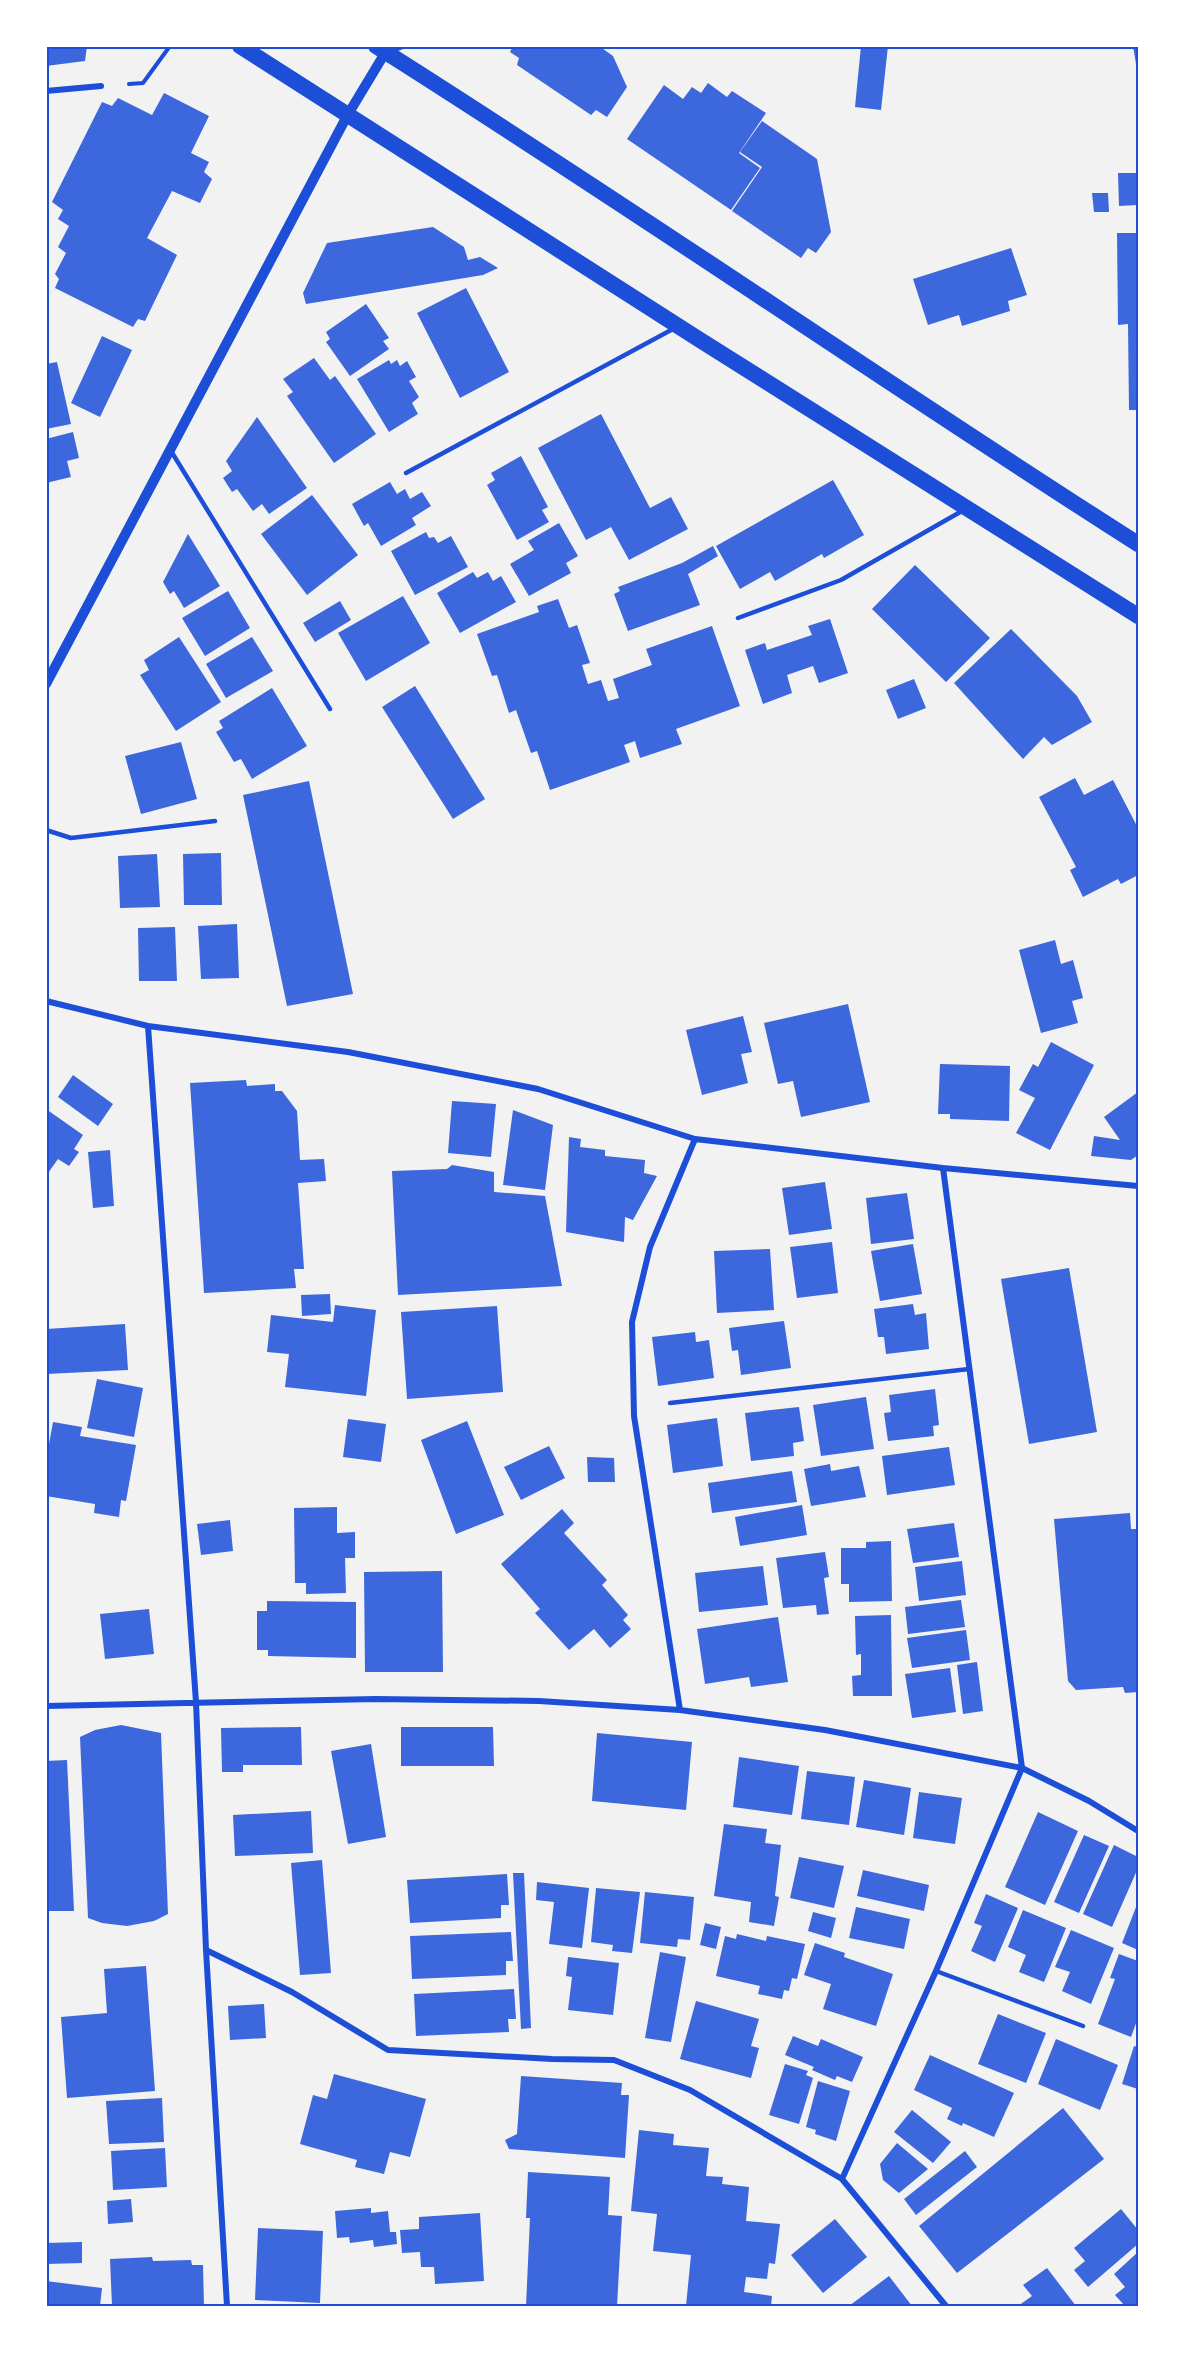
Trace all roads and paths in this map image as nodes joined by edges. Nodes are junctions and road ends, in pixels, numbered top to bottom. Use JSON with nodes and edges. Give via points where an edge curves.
{"nodes":[{"id":1,"x":170,"y":46,"type":"edge"},
{"id":2,"x":240,"y":46,"type":"edge"},
{"id":3,"x":403,"y":46,"type":"edge"},
{"id":4,"x":381,"y":50,"type":"edge"},
{"id":5,"x":101,"y":86,"type":"joint"},
{"id":6,"x":46,"y":91,"type":"edge"},
{"id":7,"x":347,"y":116,"type":"junction"},
{"id":8,"x":678,"y":326,"type":"junction"},
{"id":9,"x":170,"y":448,"type":"junction"},
{"id":10,"x":406,"y":473,"type":"dead end"},
{"id":11,"x":967,"y":508,"type":"junction"},
{"id":12,"x":1138,"y":544,"type":"edge"},
{"id":13,"x":1138,"y":616,"type":"edge"},
{"id":14,"x":738,"y":618,"type":"dead end"},
{"id":15,"x":46,"y":684,"type":"edge"},
{"id":16,"x":330,"y":709,"type":"dead end"},
{"id":17,"x":215,"y":821,"type":"dead end"},
{"id":18,"x":46,"y":830,"type":"edge"},
{"id":19,"x":46,"y":1001,"type":"edge"},
{"id":20,"x":148,"y":1026,"type":"junction"},
{"id":21,"x":695,"y":1139,"type":"junction"},
{"id":22,"x":943,"y":1168,"type":"junction"},
{"id":23,"x":1138,"y":1186,"type":"edge"},
{"id":24,"x":969,"y":1369,"type":"junction"},
{"id":25,"x":670,"y":1403,"type":"dead end"},
{"id":26,"x":196,"y":1702,"type":"junction"},
{"id":27,"x":46,"y":1706,"type":"edge"},
{"id":28,"x":680,"y":1710,"type":"junction"},
{"id":29,"x":1022,"y":1768,"type":"junction"},
{"id":30,"x":1138,"y":1831,"type":"edge"},
{"id":31,"x":206,"y":1950,"type":"junction"},
{"id":32,"x":936,"y":1971,"type":"junction"},
{"id":33,"x":1083,"y":2026,"type":"dead end"},
{"id":34,"x":842,"y":2179,"type":"junction"},
{"id":35,"x":227,"y":2307,"type":"edge"},
{"id":36,"x":946,"y":2307,"type":"edge"}],
"edges":[{"from":1,"to":5,"type":"path","via":[[143,83]]},
{"from":2,"to":7,"type":"highway"},
{"from":3,"to":4,"type":"street"},
{"from":4,"to":7,"type":"street"},
{"from":4,"to":12,"type":"highway"},
{"from":5,"to":6,"type":"street"},
{"from":7,"to":8,"type":"highway"},
{"from":7,"to":9,"type":"street"},
{"from":8,"to":10,"type":"lane"},
{"from":8,"to":11,"type":"highway"},
{"from":9,"to":15,"type":"street"},
{"from":9,"to":16,"type":"lane"},
{"from":11,"to":13,"type":"highway"},
{"from":11,"to":14,"type":"lane","via":[[841,580]]},
{"from":17,"to":18,"type":"lane","via":[[71,837]]},
{"from":19,"to":20,"type":"street"},
{"from":20,"to":21,"type":"street","via":[[348,1053],[538,1089]]},
{"from":20,"to":26,"type":"street"},
{"from":21,"to":22,"type":"street"},
{"from":21,"to":28,"type":"street","via":[[650,1247],[632,1322],[634,1416]]},
{"from":22,"to":23,"type":"street"},
{"from":22,"to":24,"type":"street"},
{"from":24,"to":25,"type":"lane"},
{"from":24,"to":29,"type":"street"},
{"from":26,"to":27,"type":"street"},
{"from":26,"to":28,"type":"street","via":[[539,1701]]},
{"from":26,"to":31,"type":"street"},
{"from":28,"to":29,"type":"street","via":[[825,1730]]},
{"from":29,"to":30,"type":"street"},
{"from":29,"to":32,"type":"street"},
{"from":31,"to":34,"type":"street","via":[[292,1992],[388,2049],[614,2060],[690,2090]]},
{"from":31,"to":35,"type":"street"},
{"from":32,"to":33,"type":"lane"},
{"from":32,"to":34,"type":"street"},
{"from":34,"to":36,"type":"street"}]}
